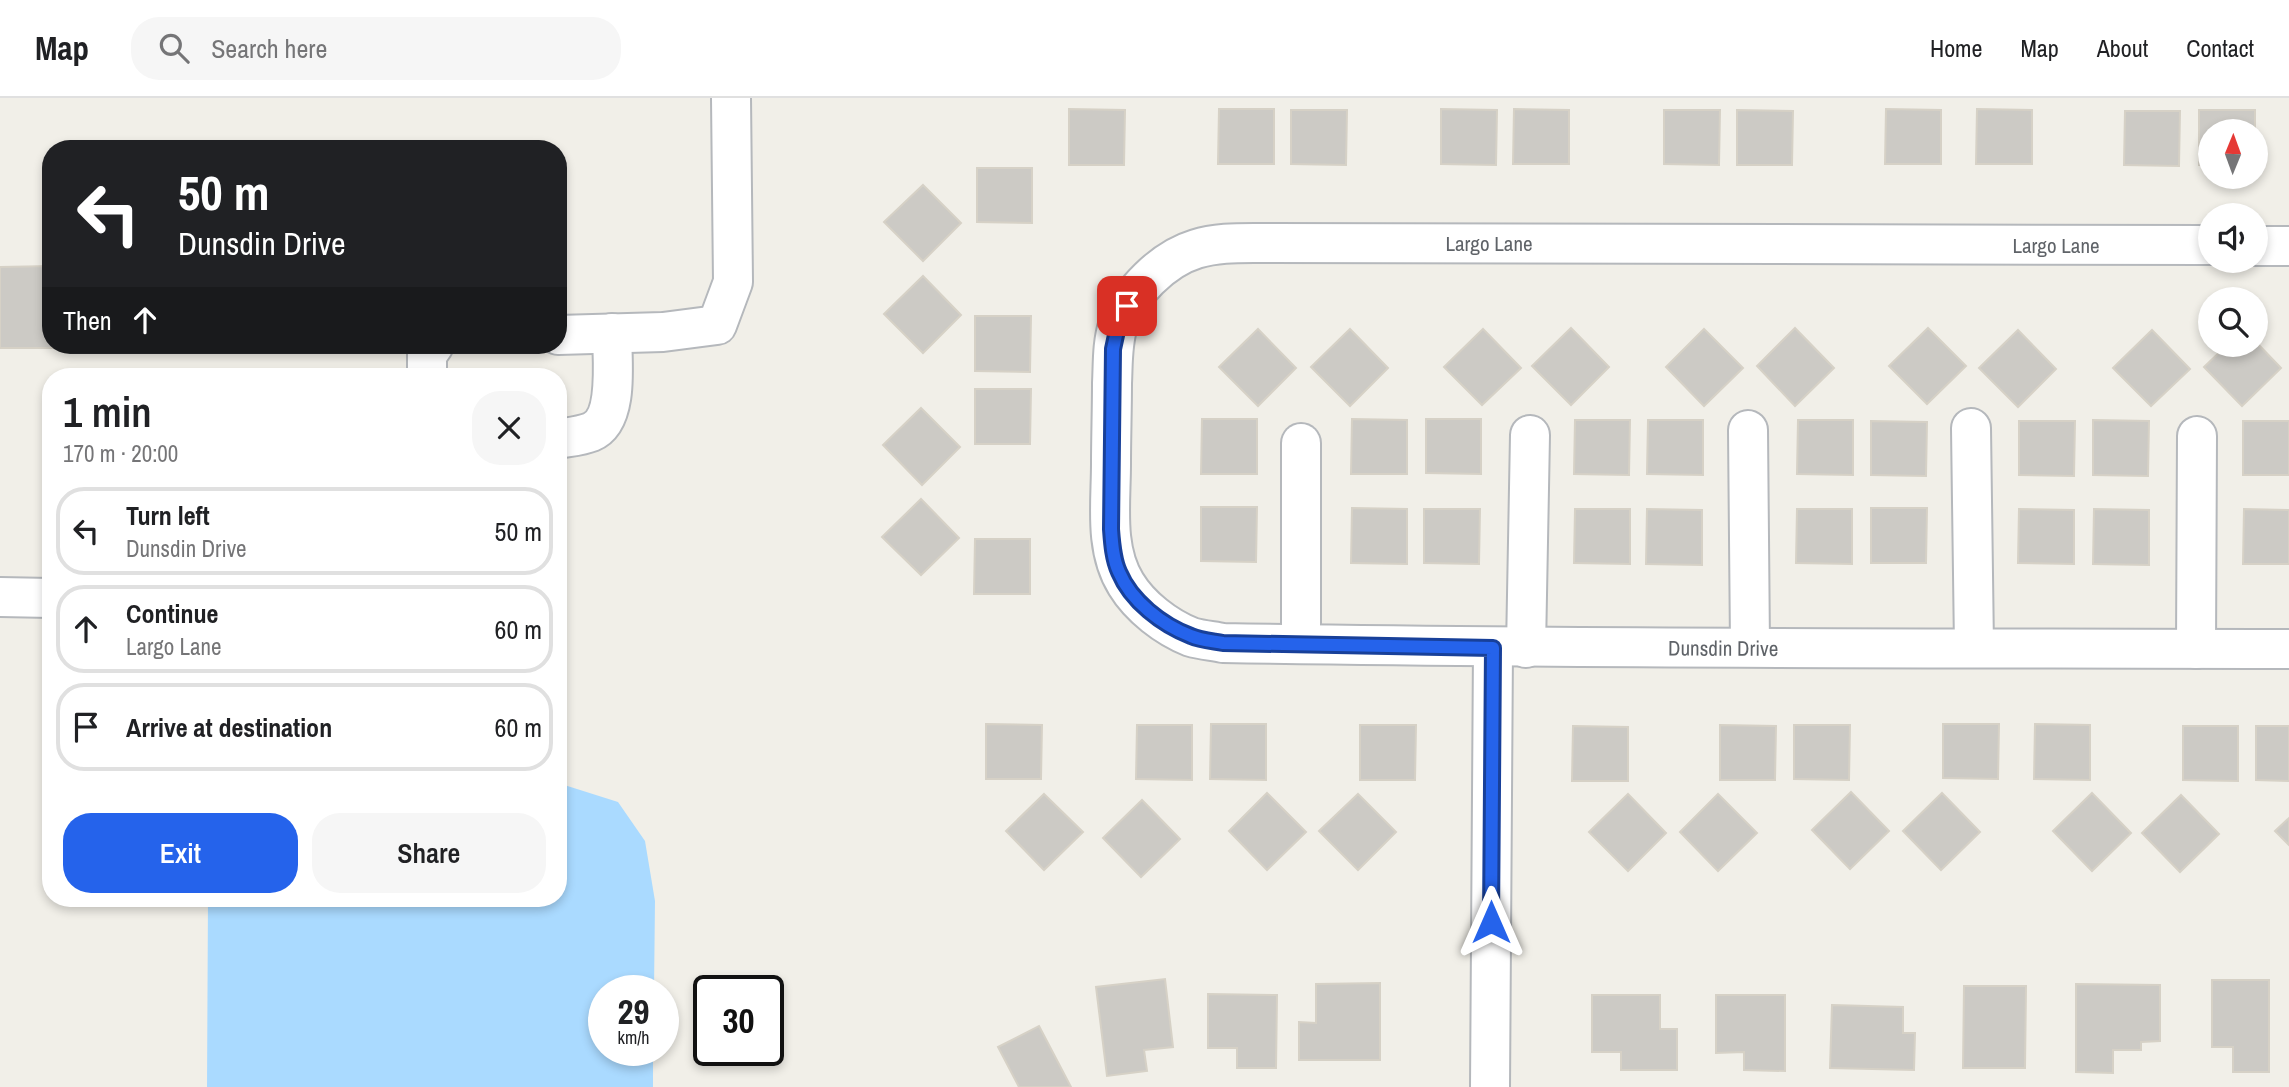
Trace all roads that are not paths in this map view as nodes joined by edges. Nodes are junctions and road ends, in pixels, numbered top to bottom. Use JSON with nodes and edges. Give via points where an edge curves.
{"nodes":[{"id":1,"x":731,"y":98,"type":"edge"},
{"id":2,"x":2198,"y":246,"type":"edge"},
{"id":3,"x":2268,"y":246,"type":"edge"},
{"id":4,"x":2289,"y":246,"type":"edge"},
{"id":5,"x":612,"y":333,"type":"junction"},
{"id":6,"x":567,"y":335,"type":"edge"},
{"id":7,"x":1971,"y":428,"type":"dead end"},
{"id":8,"x":1748,"y":430,"type":"dead end"},
{"id":9,"x":1530,"y":435,"type":"dead end"},
{"id":10,"x":2197,"y":436,"type":"dead end"},
{"id":11,"x":567,"y":437,"type":"edge"},
{"id":12,"x":1301,"y":443,"type":"dead end"},
{"id":13,"x":0,"y":597,"type":"edge"},
{"id":14,"x":42,"y":598,"type":"edge"},
{"id":15,"x":1163,"y":621,"type":"joint"},
{"id":16,"x":1301,"y":644,"type":"junction"},
{"id":17,"x":1750,"y":646,"type":"junction"},
{"id":18,"x":1974,"y":647,"type":"junction"},
{"id":19,"x":1509,"y":648,"type":"junction"},
{"id":20,"x":2196,"y":649,"type":"junction"},
{"id":21,"x":2289,"y":649,"type":"edge"},
{"id":22,"x":1490,"y":1087,"type":"edge"}],
"edges":[{"from":1,"to":5,"type":"street","via":[[733,282],[717,324]]},
{"from":2,"to":15,"type":"street","name":"Largo Lane","via":[[1254,243],[1194,250],[1172,261],[1140,289],[1118,326],[1113,349],[1112,548],[1127,587]]},
{"from":3,"to":4,"type":"street"},
{"from":5,"to":6,"type":"street"},
{"from":5,"to":11,"type":"street","via":[[612,394],[606,418],[593,431]]},
{"from":7,"to":18,"type":"street"},
{"from":8,"to":17,"type":"street"},
{"from":9,"to":19,"type":"street"},
{"from":10,"to":20,"type":"street"},
{"from":12,"to":16,"type":"street"},
{"from":13,"to":14,"type":"street"},
{"from":15,"to":16,"type":"street","name":"Dunsdin Drive","via":[[1192,637],[1223,643]]},
{"from":16,"to":19,"type":"street","name":"Dunsdin Drive"},
{"from":17,"to":18,"type":"street","name":"Dunsdin Drive"},
{"from":17,"to":19,"type":"street","name":"Dunsdin Drive"},
{"from":18,"to":20,"type":"street","name":"Dunsdin Drive"},
{"from":19,"to":22,"type":"street"},
{"from":20,"to":21,"type":"street","name":"Dunsdin Drive"}]}
